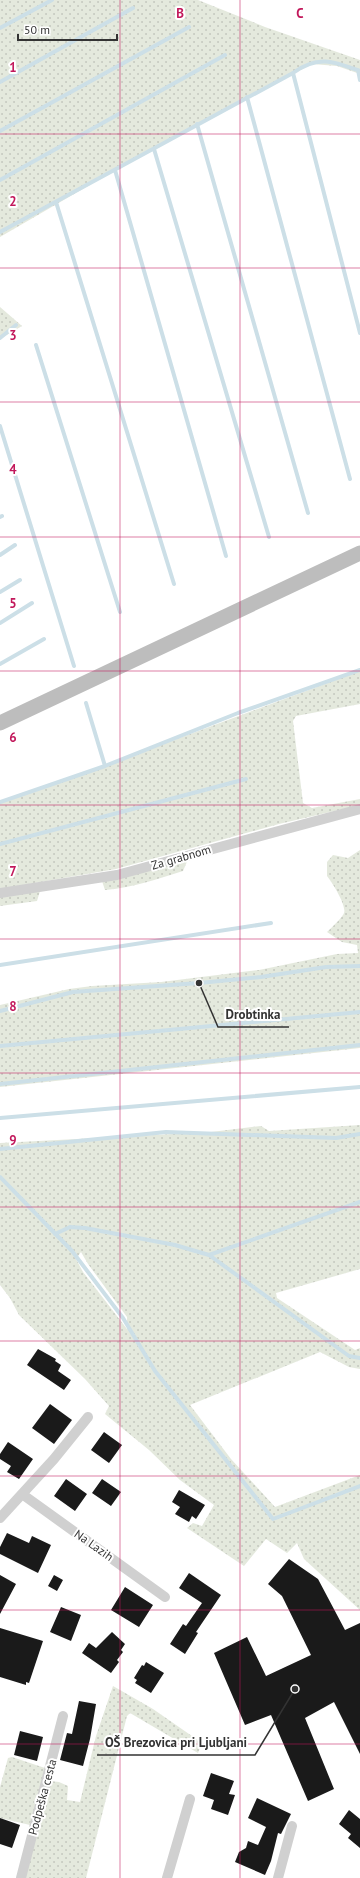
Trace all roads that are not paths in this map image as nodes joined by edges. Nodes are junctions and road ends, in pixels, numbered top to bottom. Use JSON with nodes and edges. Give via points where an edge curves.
{"nodes":[{"id":1,"x":360,"y":553,"type":"edge"},
{"id":2,"x":0,"y":723,"type":"edge"},
{"id":3,"x":360,"y":809,"type":"edge"},
{"id":4,"x":0,"y":893,"type":"edge"},
{"id":5,"x":88,"y":1416,"type":"dead end"},
{"id":6,"x":22,"y":1494,"type":"junction"},
{"id":7,"x":0,"y":1518,"type":"edge"},
{"id":8,"x":165,"y":1596,"type":"dead end"},
{"id":9,"x":63,"y":1716,"type":"dead end"},
{"id":10,"x":190,"y":1799,"type":"dead end"},
{"id":11,"x":292,"y":1826,"type":"dead end"},
{"id":12,"x":21,"y":1878,"type":"edge"},
{"id":13,"x":167,"y":1878,"type":"edge"},
{"id":14,"x":278,"y":1878,"type":"edge"}],
"edges":[{"from":1,"to":2,"type":"main road"},
{"from":3,"to":4,"type":"street","name":"Za grabnom","via":[[117,875]]},
{"from":5,"to":6,"type":"street"},
{"from":6,"to":7,"type":"street"},
{"from":6,"to":8,"type":"street","name":"Na Lazih"},
{"from":9,"to":12,"type":"street","name":"Podpeška cesta"},
{"from":10,"to":13,"type":"street"},
{"from":11,"to":14,"type":"street"}]}
